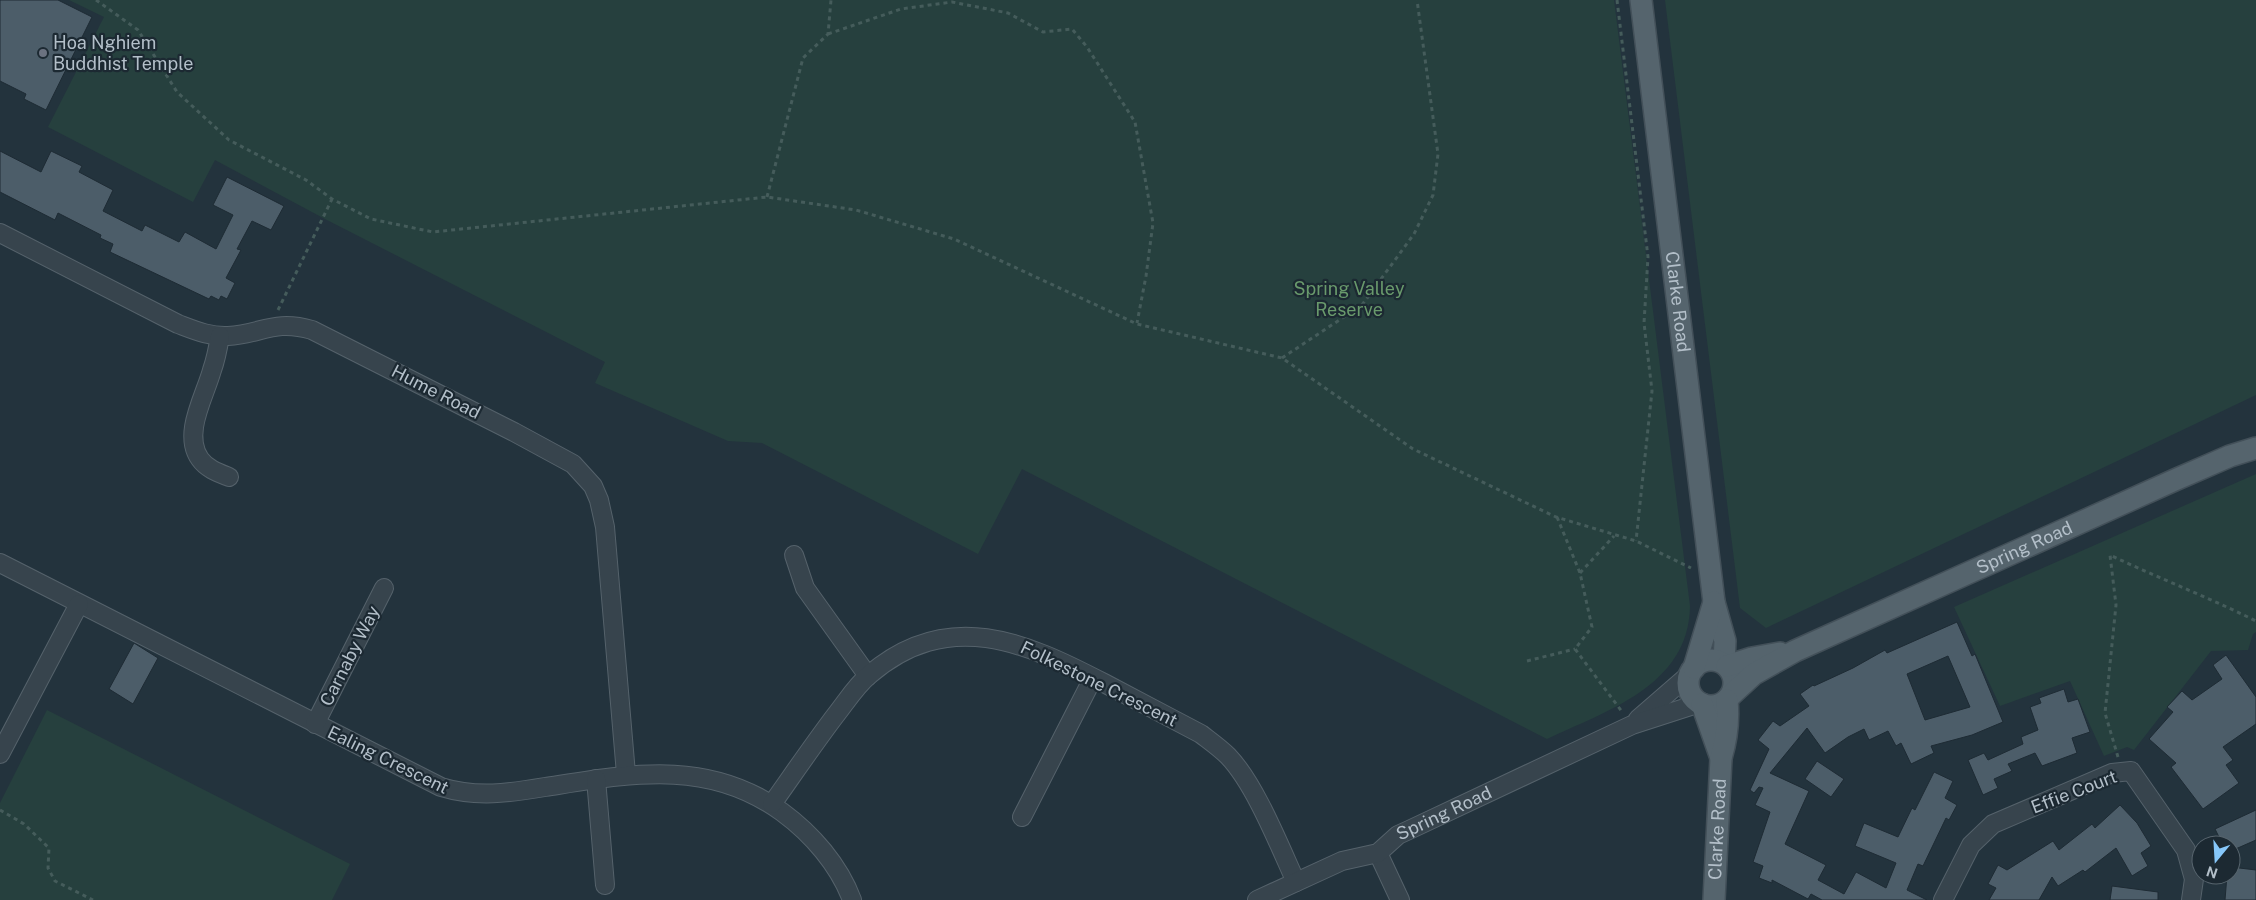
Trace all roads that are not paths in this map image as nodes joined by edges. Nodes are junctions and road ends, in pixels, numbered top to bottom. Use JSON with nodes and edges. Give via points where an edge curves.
{"nodes":[{"id":1,"x":1641,"y":0,"type":"edge"},
{"id":2,"x":0,"y":233,"type":"edge"},
{"id":3,"x":220,"y":336,"type":"junction"},
{"id":4,"x":2256,"y":448,"type":"edge"},
{"id":5,"x":229,"y":477,"type":"dead end"},
{"id":6,"x":794,"y":555,"type":"dead end"},
{"id":7,"x":0,"y":563,"type":"edge"},
{"id":8,"x":384,"y":588,"type":"dead end"},
{"id":9,"x":1714,"y":602,"type":"junction"},
{"id":10,"x":78,"y":604,"type":"junction"},
{"id":11,"x":1795,"y":651,"type":"junction"},
{"id":12,"x":1726,"y":665,"type":"junction"},
{"id":13,"x":1692,"y":670,"type":"junction"},
{"id":14,"x":868,"y":676,"type":"junction"},
{"id":15,"x":1093,"y":678,"type":"junction"},
{"id":16,"x":1729,"y":698,"type":"junction"},
{"id":17,"x":1701,"y":703,"type":"junction"},
{"id":18,"x":315,"y":724,"type":"junction"},
{"id":19,"x":1632,"y":725,"type":"junction"},
{"id":20,"x":0,"y":754,"type":"edge"},
{"id":21,"x":1721,"y":758,"type":"junction"},
{"id":22,"x":626,"y":774,"type":"junction"},
{"id":23,"x":596,"y":779,"type":"junction"},
{"id":24,"x":772,"y":804,"type":"junction"},
{"id":25,"x":1022,"y":817,"type":"dead end"},
{"id":26,"x":1378,"y":854,"type":"junction"},
{"id":27,"x":1296,"y":882,"type":"junction"},
{"id":28,"x":605,"y":884,"type":"dead end"},
{"id":29,"x":845,"y":898,"type":"edge"},
{"id":30,"x":1257,"y":900,"type":"edge"},
{"id":31,"x":1400,"y":900,"type":"edge"},
{"id":32,"x":1714,"y":900,"type":"edge"},
{"id":33,"x":1943,"y":900,"type":"edge"},
{"id":34,"x":2191,"y":900,"type":"edge"}],
"edges":[{"from":1,"to":9,"type":"main road","name":"Clarke Road"},
{"from":2,"to":3,"type":"street","name":"Hume Road","via":[[178,324]]},
{"from":3,"to":5,"type":"street","via":[[194,426],[193,442],[199,459],[206,466]]},
{"from":3,"to":22,"type":"street","name":"Hume Road","via":[[270,326],[301,326],[325,335],[561,457],[588,479],[599,500],[605,527]]},
{"from":4,"to":11,"type":"main road","name":"Spring Road","via":[[2177,479]]},
{"from":6,"to":14,"type":"street","via":[[806,588]]},
{"from":7,"to":10,"type":"street","name":"Ealing Crescent"},
{"from":8,"to":18,"type":"street","name":"Carnaby Way"},
{"from":9,"to":12,"type":"main road","name":"Clarke Road","via":[[1724,641]]},
{"from":9,"to":13,"type":"main road","name":"Clarke Road"},
{"from":10,"to":18,"type":"street","name":"Ealing Crescent"},
{"from":10,"to":20,"type":"street"},
{"from":11,"to":12,"type":"main road","name":"Spring Road"},
{"from":11,"to":16,"type":"main road","name":"Spring Road","via":[[1754,674]]},
{"from":12,"to":13,"type":"main road","via":[[1711,660],[1699,663]]},
{"from":12,"to":16,"type":"main road","via":[[1734,681]]},
{"from":13,"to":17,"type":"main road","via":[[1690,690]]},
{"from":13,"to":19,"type":"street","name":"Spring Road"},
{"from":14,"to":15,"type":"street","name":"Folkestone Crescent","via":[[892,658],[921,645],[943,638],[966,636],[1012,642]]},
{"from":14,"to":24,"type":"street","name":"Folkestone Crescent","via":[[825,728]]},
{"from":15,"to":25,"type":"street"},
{"from":15,"to":27,"type":"street","name":"Folkestone Crescent","via":[[1201,734],[1229,757],[1248,783]]},
{"from":16,"to":17,"type":"main road","via":[[1715,705]]},
{"from":16,"to":21,"type":"main road","name":"Clarke Road","via":[[1727,736]]},
{"from":17,"to":19,"type":"street","name":"Spring Road"},
{"from":17,"to":21,"type":"main road","name":"Clarke Road"},
{"from":18,"to":23,"type":"street","name":"Ealing Crescent","via":[[430,784],[457,792],[495,795]]},
{"from":19,"to":26,"type":"street","name":"Spring Road","via":[[1409,830]]},
{"from":21,"to":32,"type":"main road","name":"Clarke Road"},
{"from":22,"to":23,"type":"street","name":"Ealing Crescent"},
{"from":22,"to":24,"type":"street","name":"Ealing Crescent","via":[[675,773],[707,778],[735,786]]},
{"from":23,"to":28,"type":"street"},
{"from":24,"to":29,"type":"street","name":"Ealing Crescent","via":[[815,840],[830,859]]},
{"from":26,"to":27,"type":"street","name":"Spring Road","via":[[1342,860]]},
{"from":26,"to":31,"type":"street"},
{"from":27,"to":30,"type":"street","name":"Spring Road"},
{"from":33,"to":34,"type":"street","name":"Effie Court","via":[[1971,845],[1993,824],[2112,773],[2131,771],[2186,850],[2194,879]]}]}
